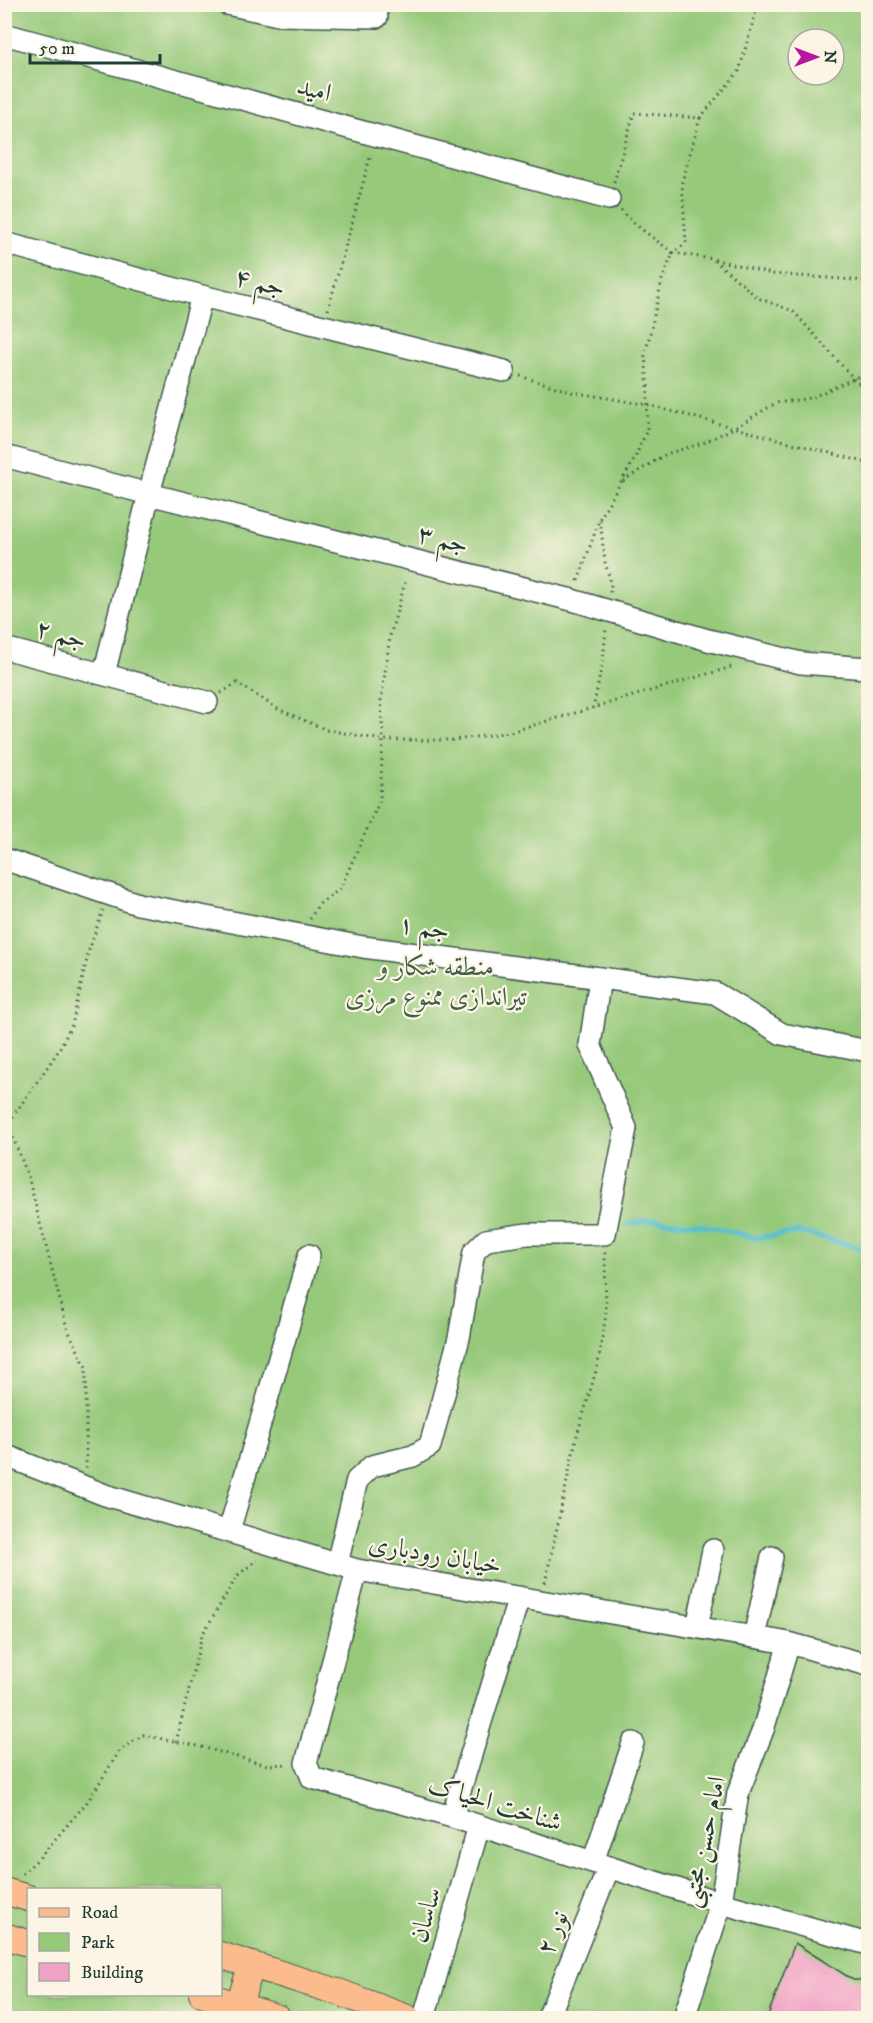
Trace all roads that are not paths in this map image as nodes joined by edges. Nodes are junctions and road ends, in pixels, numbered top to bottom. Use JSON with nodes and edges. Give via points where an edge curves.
{"nodes":[{"id":1,"x":228,"y":4,"type":"edge"},
{"id":2,"x":377,"y":17,"type":"dead end"},
{"id":3,"x":4,"y":34,"type":"edge"},
{"id":4,"x":609,"y":199,"type":"road end"},
{"id":5,"x":4,"y":243,"type":"edge"},
{"id":6,"x":202,"y":296,"type":"junction"},
{"id":7,"x":504,"y":371,"type":"road end"},
{"id":8,"x":4,"y":456,"type":"edge"},
{"id":9,"x":149,"y":494,"type":"junction"},
{"id":10,"x":4,"y":648,"type":"edge"},
{"id":11,"x":868,"y":668,"type":"edge"},
{"id":12,"x":104,"y":674,"type":"junction"},
{"id":13,"x":207,"y":702,"type":"road end"},
{"id":14,"x":4,"y":859,"type":"edge"},
{"id":15,"x":600,"y":978,"type":"junction"},
{"id":16,"x":868,"y":1051,"type":"edge"},
{"id":17,"x":309,"y":1255,"type":"dead end"},
{"id":18,"x":4,"y":1455,"type":"edge"},
{"id":19,"x":229,"y":1531,"type":"junction"},
{"id":20,"x":713,"y":1550,"type":"dead end"},
{"id":21,"x":772,"y":1557,"type":"dead end"},
{"id":22,"x":337,"y":1564,"type":"junction"},
{"id":23,"x":357,"y":1570,"type":"junction"},
{"id":24,"x":519,"y":1597,"type":"junction"},
{"id":25,"x":697,"y":1627,"type":"junction"},
{"id":26,"x":754,"y":1636,"type":"junction"},
{"id":27,"x":789,"y":1643,"type":"junction"},
{"id":28,"x":868,"y":1665,"type":"edge"},
{"id":29,"x":633,"y":1743,"type":"dead end"},
{"id":30,"x":452,"y":1817,"type":"junction"},
{"id":31,"x":479,"y":1826,"type":"junction"},
{"id":32,"x":601,"y":1865,"type":"junction"},
{"id":33,"x":721,"y":1903,"type":"junction"},
{"id":34,"x":4,"y":1936,"type":"edge"},
{"id":35,"x":27,"y":1943,"type":"edge"},
{"id":36,"x":868,"y":1944,"type":"edge"},
{"id":37,"x":222,"y":1956,"type":"edge"},
{"id":38,"x":252,"y":1965,"type":"junction"},
{"id":39,"x":204,"y":1996,"type":"edge"},
{"id":40,"x":237,"y":2012,"type":"edge"},
{"id":41,"x":278,"y":2019,"type":"edge"},
{"id":42,"x":407,"y":2019,"type":"edge"},
{"id":43,"x":424,"y":2019,"type":"edge"},
{"id":44,"x":548,"y":2019,"type":"edge"},
{"id":45,"x":684,"y":2019,"type":"edge"}],
"edges":[{"from":1,"to":2,"type":"street","via":[[278,15]]},
{"from":3,"to":4,"type":"street","name":"امید"},
{"from":5,"to":6,"type":"street","name":"جم ۴"},
{"from":6,"to":7,"type":"street","name":"جم ۴"},
{"from":6,"to":9,"type":"street"},
{"from":8,"to":9,"type":"street","name":"جم ۳"},
{"from":9,"to":11,"type":"street","name":"جم ۳","via":[[572,600],[801,663]]},
{"from":9,"to":12,"type":"street"},
{"from":10,"to":12,"type":"street","name":"جم ۲"},
{"from":12,"to":13,"type":"street","name":"جم ۲"},
{"from":14,"to":15,"type":"street","name":"جم ۱","via":[[138,904],[363,947]]},
{"from":15,"to":16,"type":"street","name":"جم ۱","via":[[715,993],[782,1034]]},
{"from":15,"to":22,"type":"street","via":[[590,1045],[626,1128],[605,1234],[527,1234],[486,1240],[474,1252],[459,1338],[430,1446],[414,1456],[372,1466],[357,1480]]},
{"from":17,"to":19,"type":"street"},
{"from":18,"to":19,"type":"street","name":"خیابان رودباری","via":[[105,1496]]},
{"from":19,"to":22,"type":"street","name":"خیابان رودباری"},
{"from":20,"to":25,"type":"street"},
{"from":21,"to":26,"type":"street"},
{"from":22,"to":23,"type":"street","name":"خیابان رودباری"},
{"from":23,"to":24,"type":"street","name":"خیابان رودباری"},
{"from":23,"to":30,"type":"street","name":"شناخت الحیاک","via":[[306,1763],[312,1778]]},
{"from":24,"to":25,"type":"street","name":"خیابان رودباری"},
{"from":24,"to":30,"type":"street"},
{"from":25,"to":26,"type":"street","name":"خیابان رودباری"},
{"from":26,"to":27,"type":"street","name":"خیابان رودباری"},
{"from":27,"to":28,"type":"street","name":"خیابان رودباری"},
{"from":27,"to":33,"type":"street","name":"امام حسن مجتبی","via":[[763,1730],[738,1793]]},
{"from":29,"to":32,"type":"street","name":"نور ٢"},
{"from":30,"to":31,"type":"street","name":"شناخت الحیاک"},
{"from":31,"to":32,"type":"street","name":"شناخت الحیاک"},
{"from":31,"to":43,"type":"street","name":"ساسان"},
{"from":32,"to":33,"type":"street","name":"شناخت الحیاک"},
{"from":32,"to":44,"type":"street","name":"نور ٢"},
{"from":33,"to":36,"type":"street","name":"شناخت الحیاک"},
{"from":33,"to":45,"type":"street","name":"امام حسن مجتبی"},
{"from":34,"to":35,"type":"main road"},
{"from":37,"to":38,"type":"main road"},
{"from":38,"to":40,"type":"main road"},
{"from":38,"to":42,"type":"main road"},
{"from":39,"to":40,"type":"main road"},
{"from":40,"to":41,"type":"main road"}]}
